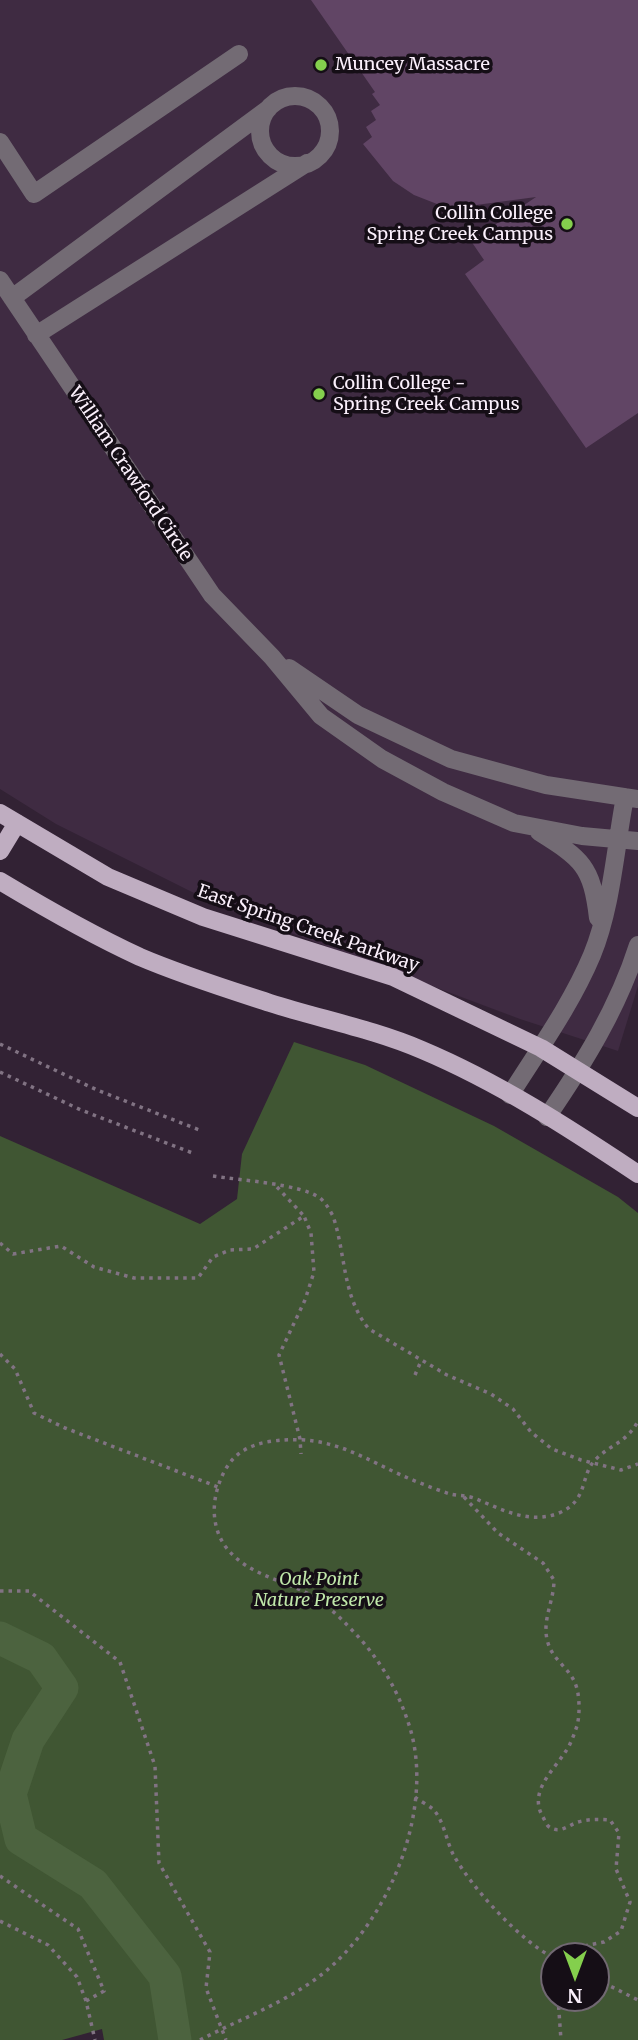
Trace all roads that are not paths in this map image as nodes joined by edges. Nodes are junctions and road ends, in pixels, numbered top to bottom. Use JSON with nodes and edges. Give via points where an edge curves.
{"nodes":[{"id":1,"x":239,"y":54,"type":"dead end"},
{"id":2,"x":268,"y":108,"type":"junction"},
{"id":3,"x":0,"y":142,"type":"edge"},
{"id":4,"x":307,"y":163,"type":"junction"},
{"id":5,"x":0,"y":280,"type":"edge"},
{"id":6,"x":12,"y":298,"type":"junction"},
{"id":7,"x":36,"y":335,"type":"junction"},
{"id":8,"x":272,"y":657,"type":"junction"},
{"id":9,"x":631,"y":798,"type":"edge"},
{"id":10,"x":0,"y":813,"type":"edge"},
{"id":11,"x":17,"y":823,"type":"junction"},
{"id":12,"x":527,"y":825,"type":"junction"},
{"id":13,"x":617,"y":840,"type":"junction"},
{"id":14,"x":638,"y":841,"type":"edge"},
{"id":15,"x":0,"y":851,"type":"edge"},
{"id":16,"x":0,"y":881,"type":"edge"},
{"id":17,"x":599,"y":929,"type":"junction"},
{"id":18,"x":638,"y":945,"type":"edge"},
{"id":19,"x":541,"y":1048,"type":"junction"},
{"id":20,"x":579,"y":1070,"type":"junction"},
{"id":21,"x":510,"y":1095,"type":"junction"},
{"id":22,"x":638,"y":1108,"type":"edge"},
{"id":23,"x":547,"y":1117,"type":"junction"},
{"id":24,"x":638,"y":1174,"type":"edge"}],
"edges":[{"from":1,"to":3,"type":"lane","via":[[34,194]]},
{"from":2,"to":4,"type":"lane","via":[[260,131],[267,152],[285,164]]},
{"from":2,"to":4,"type":"lane","via":[[285,97],[297,96],[309,99],[326,115],[329,138],[324,149]]},
{"from":2,"to":6,"type":"lane"},
{"from":4,"to":7,"type":"lane"},
{"from":5,"to":6,"type":"lane","name":"William Crawford Circle"},
{"from":6,"to":7,"type":"lane","name":"William Crawford Circle"},
{"from":7,"to":8,"type":"lane","name":"William Crawford Circle","via":[[212,595]]},
{"from":8,"to":9,"type":"lane","name":"William Crawford Circle","via":[[358,715],[451,759],[546,785]]},
{"from":8,"to":12,"type":"lane","name":"William Crawford Circle","via":[[321,716],[382,759],[443,792]]},
{"from":9,"to":13,"type":"lane","name":"William Crawford Circle"},
{"from":10,"to":11,"type":"main road","name":"East Spring Creek Parkway"},
{"from":11,"to":15,"type":"main road"},
{"from":11,"to":19,"type":"main road","name":"East Spring Creek Parkway","via":[[122,883],[203,917],[393,977]]},
{"from":12,"to":13,"type":"lane","name":"William Crawford Circle"},
{"from":12,"to":17,"type":"lane","via":[[583,863],[594,887]]},
{"from":13,"to":14,"type":"lane","name":"William Crawford Circle"},
{"from":13,"to":17,"type":"lane","name":"William Crawford Circle"},
{"from":16,"to":21,"type":"main road","via":[[141,957],[421,1050]]},
{"from":17,"to":19,"type":"lane","name":"William Crawford Circle","via":[[593,954]]},
{"from":18,"to":20,"type":"lane","via":[[620,993]]},
{"from":19,"to":20,"type":"main road","name":"East Spring Creek Parkway"},
{"from":19,"to":21,"type":"lane","name":"William Crawford Circle"},
{"from":20,"to":22,"type":"main road","name":"East Spring Creek Parkway"},
{"from":20,"to":23,"type":"lane"},
{"from":21,"to":23,"type":"main road"},
{"from":23,"to":24,"type":"main road"}]}
